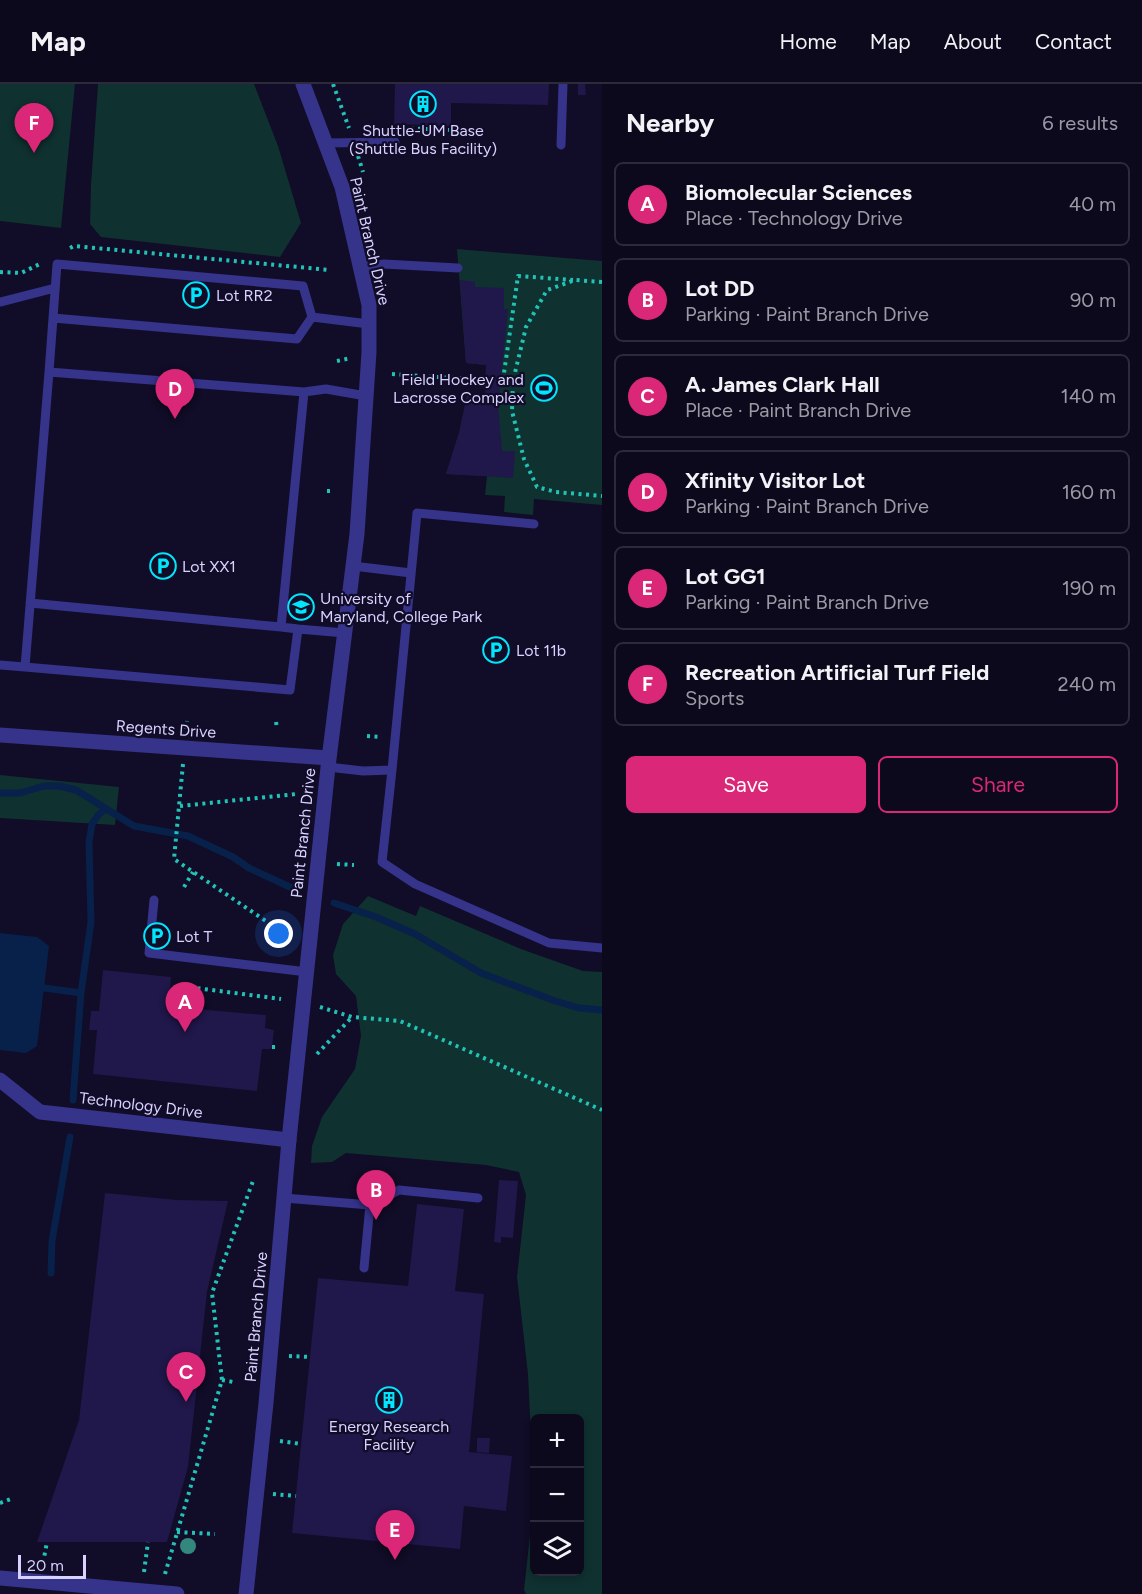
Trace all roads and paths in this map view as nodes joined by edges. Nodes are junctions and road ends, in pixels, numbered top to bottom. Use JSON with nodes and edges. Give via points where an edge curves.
{"nodes":[{"id":1,"x":303,"y":84,"type":"edge"},
{"id":2,"x":563,"y":84,"type":"edge"},
{"id":3,"x":395,"y":142,"type":"dead end"},
{"id":4,"x":326,"y":143,"type":"junction"},
{"id":5,"x":561,"y":145,"type":"dead end"},
{"id":6,"x":360,"y":267,"type":"junction"},
{"id":7,"x":458,"y":267,"type":"dead end"},
{"id":8,"x":575,"y":280,"type":"junction"},
{"id":9,"x":602,"y":282,"type":"edge"},
{"id":10,"x":55,"y":288,"type":"junction"},
{"id":11,"x":0,"y":302,"type":"edge"},
{"id":12,"x":0,"y":309,"type":"edge"},
{"id":13,"x":312,"y":316,"type":"junction"},
{"id":14,"x":53,"y":318,"type":"junction"},
{"id":15,"x":350,"y":321,"type":"junction"},
{"id":16,"x":369,"y":324,"type":"junction"},
{"id":17,"x":344,"y":358,"type":"dead end"},
{"id":18,"x":354,"y":358,"type":"dead end"},
{"id":19,"x":337,"y":361,"type":"dead end"},
{"id":20,"x":49,"y":372,"type":"junction"},
{"id":21,"x":392,"y":374,"type":"dead end"},
{"id":22,"x":485,"y":380,"type":"dead end"},
{"id":23,"x":513,"y":381,"type":"junction"},
{"id":24,"x":304,"y":392,"type":"junction"},
{"id":25,"x":366,"y":396,"type":"junction"},
{"id":26,"x":327,"y":491,"type":"dead end"},
{"id":27,"x":334,"y":491,"type":"dead end"},
{"id":28,"x":602,"y":496,"type":"edge"},
{"id":29,"x":534,"y":524,"type":"dead end"},
{"id":30,"x":353,"y":566,"type":"junction"},
{"id":31,"x":411,"y":573,"type":"junction"},
{"id":32,"x":30,"y":603,"type":"junction"},
{"id":33,"x":281,"y":627,"type":"junction"},
{"id":34,"x":298,"y":629,"type":"junction"},
{"id":35,"x":345,"y":633,"type":"junction"},
{"id":36,"x":0,"y":665,"type":"edge"},
{"id":37,"x":25,"y":667,"type":"junction"},
{"id":38,"x":187,"y":721,"type":"dead end"},
{"id":39,"x":276,"y":722,"type":"dead end"},
{"id":40,"x":277,"y":728,"type":"dead end"},
{"id":41,"x":186,"y":729,"type":"dead end"},
{"id":42,"x":0,"y":735,"type":"edge"},
{"id":43,"x":367,"y":736,"type":"dead end"},
{"id":44,"x":382,"y":737,"type":"dead end"},
{"id":45,"x":184,"y":758,"type":"dead end"},
{"id":46,"x":328,"y":763,"type":"junction"},
{"id":47,"x":392,"y":770,"type":"junction"},
{"id":48,"x":296,"y":794,"type":"dead end"},
{"id":49,"x":180,"y":806,"type":"junction"},
{"id":50,"x":336,"y":864,"type":"dead end"},
{"id":51,"x":354,"y":865,"type":"dead end"},
{"id":52,"x":193,"y":872,"type":"junction"},
{"id":53,"x":184,"y":888,"type":"dead end"},
{"id":54,"x":154,"y":900,"type":"dead end"},
{"id":55,"x":291,"y":938,"type":"dead end"},
{"id":56,"x":602,"y":948,"type":"edge"},
{"id":57,"x":307,"y":972,"type":"junction"},
{"id":58,"x":195,"y":994,"type":"dead end"},
{"id":59,"x":281,"y":999,"type":"dead end"},
{"id":60,"x":316,"y":1006,"type":"dead end"},
{"id":61,"x":352,"y":1017,"type":"junction"},
{"id":62,"x":311,"y":1061,"type":"dead end"},
{"id":63,"x":0,"y":1080,"type":"edge"},
{"id":64,"x":602,"y":1110,"type":"edge"},
{"id":65,"x":289,"y":1140,"type":"junction"},
{"id":66,"x":253,"y":1181,"type":"dead end"},
{"id":67,"x":284,"y":1198,"type":"junction"},
{"id":68,"x":478,"y":1198,"type":"dead end"},
{"id":69,"x":370,"y":1205,"type":"junction"},
{"id":70,"x":364,"y":1268,"type":"dead end"},
{"id":71,"x":285,"y":1356,"type":"dead end"},
{"id":72,"x":309,"y":1357,"type":"dead end"},
{"id":73,"x":222,"y":1380,"type":"junction"},
{"id":74,"x":233,"y":1382,"type":"dead end"},
{"id":75,"x":276,"y":1441,"type":"dead end"},
{"id":76,"x":301,"y":1444,"type":"dead end"},
{"id":77,"x":272,"y":1494,"type":"dead end"},
{"id":78,"x":296,"y":1496,"type":"dead end"},
{"id":79,"x":14,"y":1498,"type":"dead end"},
{"id":80,"x":0,"y":1503,"type":"edge"},
{"id":81,"x":177,"y":1532,"type":"junction"},
{"id":82,"x":215,"y":1534,"type":"dead end"},
{"id":83,"x":48,"y":1542,"type":"dead end"},
{"id":84,"x":148,"y":1542,"type":"dead end"},
{"id":85,"x":43,"y":1563,"type":"dead end"},
{"id":86,"x":144,"y":1572,"type":"dead end"},
{"id":87,"x":165,"y":1574,"type":"dead end"},
{"id":88,"x":0,"y":1578,"type":"edge"},
{"id":89,"x":177,"y":1594,"type":"edge"},
{"id":90,"x":246,"y":1594,"type":"edge"}],
"edges":[{"from":1,"to":4,"type":"street","name":"Paint Branch Drive"},
{"from":2,"to":5,"type":"lane"},
{"from":3,"to":4,"type":"lane"},
{"from":4,"to":6,"type":"street","name":"Paint Branch Drive","via":[[342,187]]},
{"from":6,"to":7,"type":"lane"},
{"from":6,"to":16,"type":"street","name":"Paint Branch Drive"},
{"from":8,"to":9,"type":"path"},
{"from":8,"to":23,"type":"path","via":[[547,290],[526,327]]},
{"from":8,"to":23,"type":"path","via":[[518,276],[502,380]]},
{"from":10,"to":11,"type":"lane"},
{"from":10,"to":13,"type":"lane","via":[[57,264],[303,286]]},
{"from":10,"to":14,"type":"lane"},
{"from":11,"to":12,"type":"lane"},
{"from":13,"to":14,"type":"lane","via":[[297,339]]},
{"from":13,"to":15,"type":"lane"},
{"from":14,"to":20,"type":"lane"},
{"from":15,"to":16,"type":"lane"},
{"from":15,"to":18,"type":"path"},
{"from":16,"to":25,"type":"street","name":"Paint Branch Drive"},
{"from":17,"to":19,"type":"path"},
{"from":20,"to":24,"type":"lane"},
{"from":20,"to":32,"type":"lane"},
{"from":21,"to":22,"type":"path"},
{"from":23,"to":28,"type":"path","via":[[512,411],[524,459],[537,486],[556,492]]},
{"from":24,"to":25,"type":"lane","via":[[326,389]]},
{"from":24,"to":33,"type":"lane"},
{"from":25,"to":30,"type":"street","name":"Paint Branch Drive"},
{"from":26,"to":27,"type":"path"},
{"from":29,"to":31,"type":"lane","via":[[417,513]]},
{"from":30,"to":31,"type":"lane"},
{"from":30,"to":35,"type":"street","name":"Paint Branch Drive"},
{"from":31,"to":47,"type":"lane"},
{"from":32,"to":33,"type":"lane"},
{"from":32,"to":37,"type":"lane"},
{"from":33,"to":34,"type":"lane"},
{"from":34,"to":35,"type":"lane"},
{"from":34,"to":37,"type":"lane","via":[[291,690]]},
{"from":35,"to":46,"type":"street","name":"Paint Branch Drive"},
{"from":36,"to":37,"type":"lane"},
{"from":38,"to":41,"type":"path"},
{"from":39,"to":40,"type":"path"},
{"from":42,"to":46,"type":"street","name":"Regents Drive"},
{"from":43,"to":44,"type":"path"},
{"from":45,"to":49,"type":"path"},
{"from":46,"to":47,"type":"lane","via":[[363,771]]},
{"from":46,"to":57,"type":"street","name":"Paint Branch Drive"},
{"from":47,"to":56,"type":"lane","via":[[382,862],[415,884],[549,943]]},
{"from":48,"to":49,"type":"path"},
{"from":49,"to":52,"type":"path","via":[[174,859]]},
{"from":50,"to":51,"type":"path"},
{"from":52,"to":53,"type":"path"},
{"from":52,"to":55,"type":"path"},
{"from":54,"to":57,"type":"lane","via":[[149,953]]},
{"from":57,"to":65,"type":"street","name":"Paint Branch Drive"},
{"from":58,"to":59,"type":"path","via":[[196,988]]},
{"from":60,"to":61,"type":"path"},
{"from":61,"to":62,"type":"path"},
{"from":61,"to":64,"type":"path","via":[[400,1021]]},
{"from":63,"to":65,"type":"street","name":"Technology Drive","via":[[40,1112]]},
{"from":65,"to":67,"type":"street","name":"Paint Branch Drive"},
{"from":66,"to":73,"type":"path","via":[[210,1293]]},
{"from":67,"to":69,"type":"lane"},
{"from":67,"to":90,"type":"street","name":"Paint Branch Drive"},
{"from":68,"to":69,"type":"lane","via":[[399,1190]]},
{"from":69,"to":70,"type":"lane"},
{"from":71,"to":72,"type":"path"},
{"from":73,"to":74,"type":"path"},
{"from":73,"to":81,"type":"path"},
{"from":75,"to":76,"type":"path"},
{"from":77,"to":78,"type":"path"},
{"from":79,"to":80,"type":"path"},
{"from":81,"to":82,"type":"path"},
{"from":81,"to":87,"type":"path"},
{"from":83,"to":85,"type":"path"},
{"from":84,"to":86,"type":"path"},
{"from":88,"to":89,"type":"street"}]}
